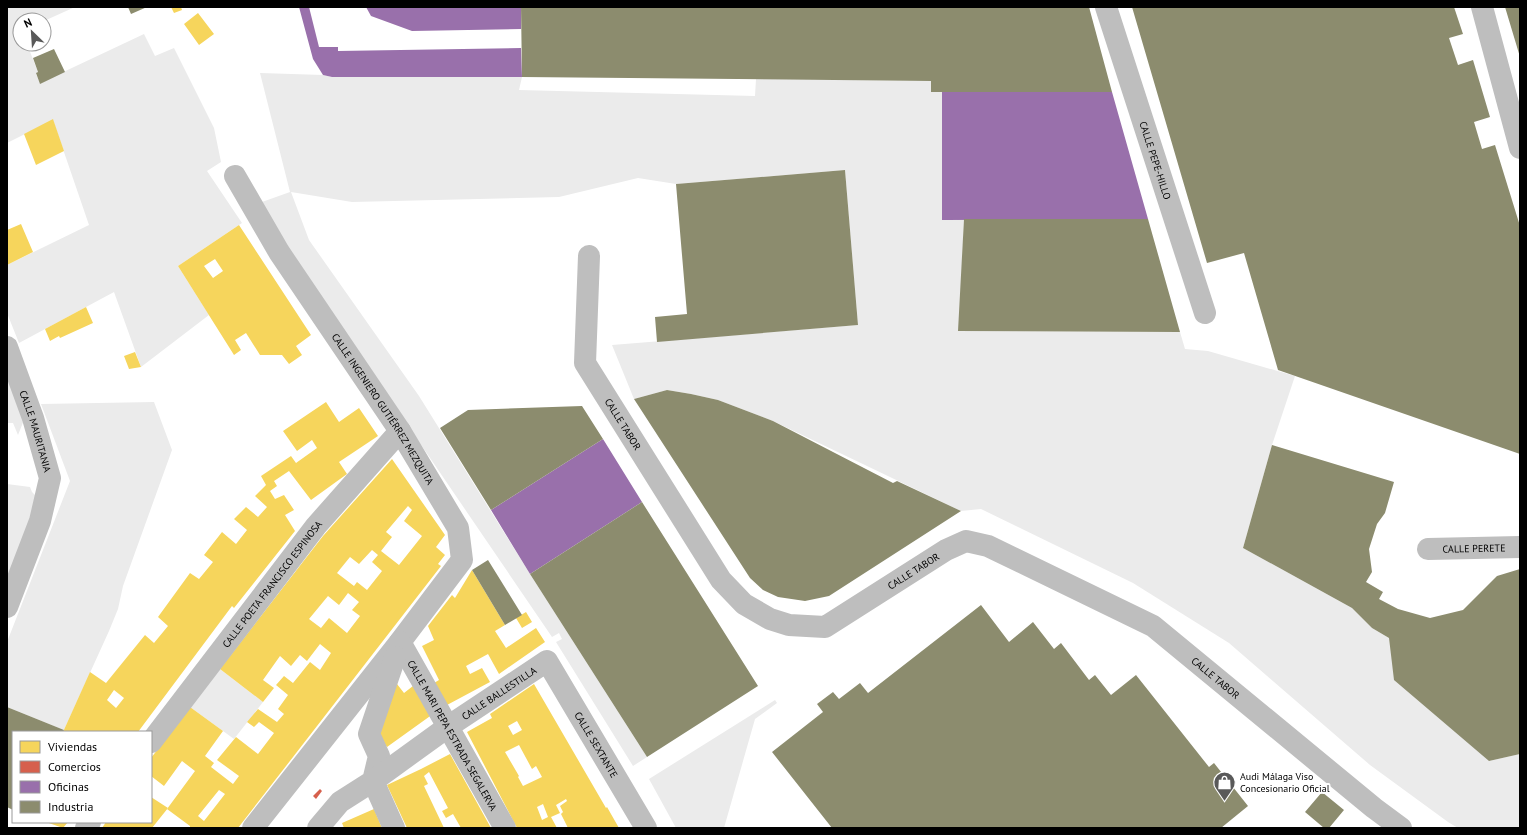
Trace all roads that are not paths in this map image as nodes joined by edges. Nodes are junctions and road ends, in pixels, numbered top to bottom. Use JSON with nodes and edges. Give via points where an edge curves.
{"nodes":[{"id":1,"x":1106,"y":7,"type":"edge"},
{"id":2,"x":1482,"y":7,"type":"edge"},
{"id":3,"x":1520,"y":148,"type":"edge"},
{"id":4,"x":235,"y":176,"type":"dead end"},
{"id":5,"x":589,"y":256,"type":"dead end"},
{"id":6,"x":1205,"y":313,"type":"dead end"},
{"id":7,"x":7,"y":347,"type":"edge"},
{"id":8,"x":400,"y":431,"type":"junction"},
{"id":9,"x":1520,"y":547,"type":"edge"},
{"id":10,"x":1428,"y":549,"type":"dead end"},
{"id":11,"x":7,"y":607,"type":"edge"},
{"id":12,"x":400,"y":642,"type":"junction"},
{"id":13,"x":547,"y":661,"type":"joint"},
{"id":14,"x":449,"y":726,"type":"junction"},
{"id":15,"x":370,"y":734,"type":"junction"},
{"id":16,"x":325,"y":736,"type":"junction"},
{"id":17,"x":152,"y":741,"type":"edge"},
{"id":18,"x":373,"y":781,"type":"junction"},
{"id":19,"x":253,"y":828,"type":"edge"},
{"id":20,"x":318,"y":828,"type":"edge"},
{"id":21,"x":394,"y":828,"type":"edge"},
{"id":22,"x":505,"y":828,"type":"edge"},
{"id":23,"x":646,"y":828,"type":"edge"},
{"id":24,"x":1401,"y":828,"type":"edge"}],
"edges":[{"from":1,"to":6,"type":"street","name":"CALLE PEPE-HILLO"},
{"from":2,"to":3,"type":"street"},
{"from":4,"to":8,"type":"street","name":"CALLE INGENIERO GUTIÉRREZ MEZQUITA","via":[[279,252]]},
{"from":5,"to":24,"type":"street","name":"CALLE TABOR","via":[[585,363],[721,580],[744,604],[770,619],[789,626],[826,627],[946,550],[966,541],[988,546],[1153,626]]},
{"from":7,"to":11,"type":"street","name":"CALLE MAURITANIA","via":[[33,418],[50,478],[40,521]]},
{"from":8,"to":12,"type":"street","name":"CALLE INGENIERO GUTIÉRREZ MEZQUITA","via":[[458,528],[462,560]]},
{"from":8,"to":17,"type":"street","name":"CALLE POETA FRANCISCO ESPINOSA","via":[[316,526]]},
{"from":9,"to":10,"type":"street","name":"CALLE PERETE"},
{"from":12,"to":14,"type":"street","name":"CALLE MARI PEPA ESTRADA SEGALERVA"},
{"from":12,"to":15,"type":"street","name":"CALLE INGENIERO GUTIÉRREZ MEZQUITA"},
{"from":12,"to":16,"type":"street","name":"CALLE INGENIERO GUTIÉRREZ MEZQUITA"},
{"from":13,"to":14,"type":"street","name":"CALLE BALLESTILLA"},
{"from":13,"to":23,"type":"street","name":"CALLE SEXTANTE"},
{"from":14,"to":18,"type":"street","name":"CALLE BALLESTILLA"},
{"from":14,"to":22,"type":"street","name":"CALLE MARI PEPA ESTRADA SEGALERVA"},
{"from":15,"to":16,"type":"street","name":"CALLE INGENIERO GUTIÉRREZ MEZQUITA","via":[[347,726]]},
{"from":15,"to":18,"type":"street","via":[[379,756]]},
{"from":16,"to":19,"type":"street","name":"CALLE INGENIERO GUTIÉRREZ MEZQUITA"},
{"from":18,"to":20,"type":"street","via":[[340,802]]},
{"from":18,"to":21,"type":"street"}]}
